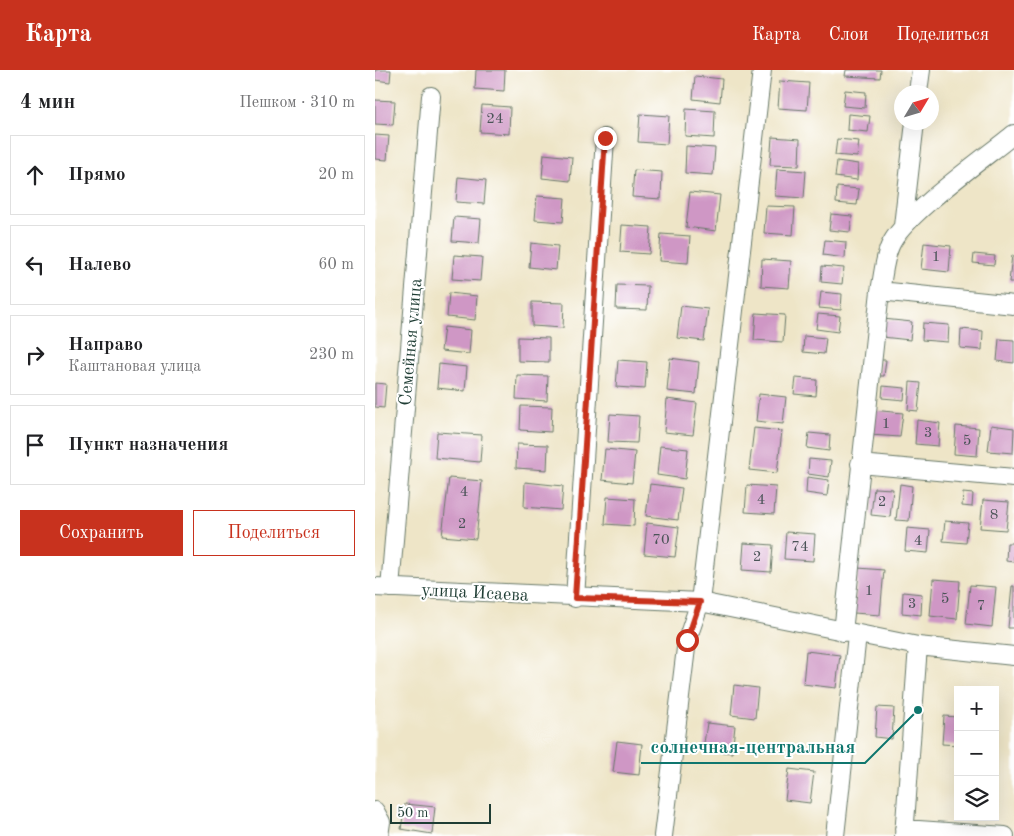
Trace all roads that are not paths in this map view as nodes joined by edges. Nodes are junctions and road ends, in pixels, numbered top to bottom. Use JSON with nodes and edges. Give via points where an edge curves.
{"nodes":[{"id":1,"x":762,"y":70,"type":"edge"},
{"id":2,"x":921,"y":70,"type":"edge"},
{"id":3,"x":919,"y":85,"type":"edge"},
{"id":4,"x":431,"y":96,"type":"dead end"},
{"id":5,"x":914,"y":130,"type":"edge"},
{"id":6,"x":1014,"y":134,"type":"edge"},
{"id":7,"x":605,"y":138,"type":"dead end"},
{"id":8,"x":903,"y":226,"type":"junction"},
{"id":9,"x":880,"y":291,"type":"junction"},
{"id":10,"x":1014,"y":304,"type":"edge"},
{"id":11,"x":860,"y":464,"type":"junction"},
{"id":12,"x":1014,"y":478,"type":"edge"},
{"id":13,"x":383,"y":588,"type":"edge"},
{"id":14,"x":575,"y":598,"type":"junction"},
{"id":15,"x":700,"y":602,"type":"junction"},
{"id":16,"x":848,"y":629,"type":"junction"},
{"id":17,"x":918,"y":646,"type":"junction"},
{"id":18,"x":1014,"y":656,"type":"edge"},
{"id":19,"x":375,"y":811,"type":"edge"},
{"id":20,"x":904,"y":832,"type":"edge"},
{"id":21,"x":379,"y":836,"type":"edge"},
{"id":22,"x":663,"y":836,"type":"edge"},
{"id":23,"x":835,"y":836,"type":"edge"},
{"id":24,"x":1005,"y":836,"type":"edge"}],
"edges":[{"from":1,"to":15,"type":"street"},
{"from":2,"to":3,"type":"street"},
{"from":4,"to":13,"type":"street","name":"Семейная улица"},
{"from":5,"to":8,"type":"street"},
{"from":6,"to":8,"type":"street"},
{"from":7,"to":14,"type":"street"},
{"from":8,"to":9,"type":"street","via":[[890,246]]},
{"from":9,"to":10,"type":"street"},
{"from":9,"to":11,"type":"street"},
{"from":11,"to":12,"type":"street"},
{"from":11,"to":16,"type":"street"},
{"from":13,"to":14,"type":"street","name":"улица Исаева"},
{"from":14,"to":15,"type":"street","name":"улица Исаева"},
{"from":15,"to":16,"type":"street","name":"улица Исаева"},
{"from":15,"to":22,"type":"street","via":[[687,640]]},
{"from":16,"to":17,"type":"street","name":"улица Исаева"},
{"from":16,"to":23,"type":"street"},
{"from":17,"to":18,"type":"street","name":"улица Исаева"},
{"from":17,"to":20,"type":"street"},
{"from":19,"to":21,"type":"street","via":[[381,822]]},
{"from":20,"to":24,"type":"street"}]}
